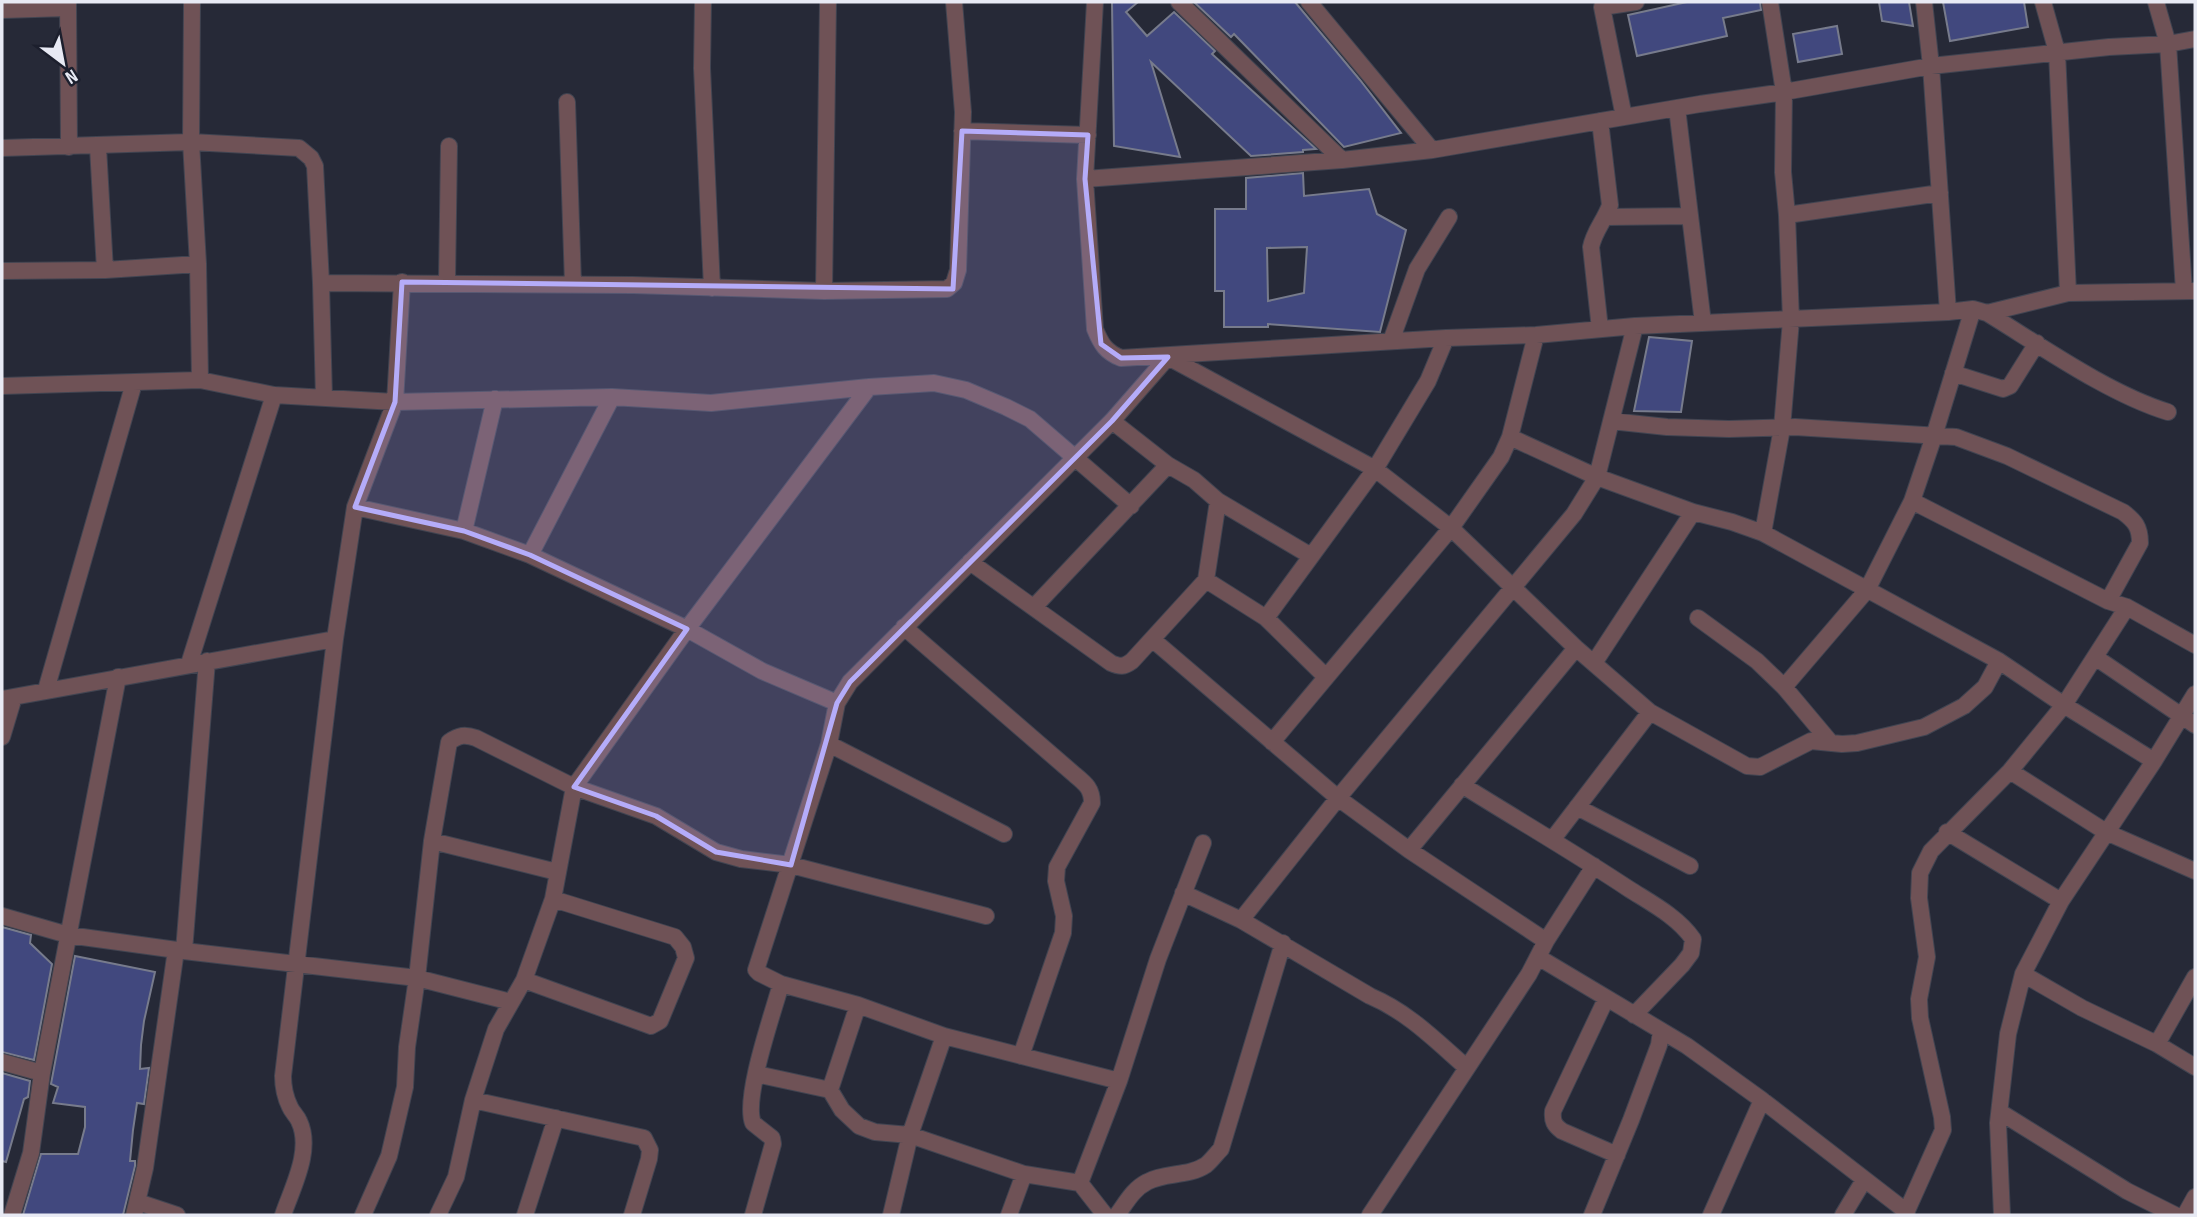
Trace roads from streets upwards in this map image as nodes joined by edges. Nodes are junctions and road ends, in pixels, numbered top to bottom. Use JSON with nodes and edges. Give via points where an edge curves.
{"nodes":[{"id":1,"x":192,"y":2,"type":"edge"},
{"id":2,"x":703,"y":2,"type":"edge"},
{"id":3,"x":828,"y":2,"type":"edge"},
{"id":4,"x":954,"y":2,"type":"edge"},
{"id":5,"x":1095,"y":2,"type":"edge"},
{"id":6,"x":1179,"y":2,"type":"edge"},
{"id":7,"x":1309,"y":2,"type":"edge"},
{"id":8,"x":1636,"y":2,"type":"edge"},
{"id":9,"x":1770,"y":2,"type":"edge"},
{"id":10,"x":1924,"y":2,"type":"edge"},
{"id":11,"x":2043,"y":2,"type":"edge"},
{"id":12,"x":2156,"y":2,"type":"edge"},
{"id":13,"x":1604,"y":4,"type":"edge"},
{"id":14,"x":68,"y":5,"type":"edge"},
{"id":15,"x":2,"y":10,"type":"edge"},
{"id":16,"x":2195,"y":39,"type":"edge"},
{"id":17,"x":2168,"y":44,"type":"junction"},
{"id":18,"x":2057,"y":52,"type":"junction"},
{"id":19,"x":1931,"y":66,"type":"junction"},
{"id":20,"x":1784,"y":92,"type":"junction"},
{"id":21,"x":567,"y":102,"type":"dead end"},
{"id":22,"x":1677,"y":107,"type":"junction"},
{"id":23,"x":1624,"y":117,"type":"junction"},
{"id":24,"x":1600,"y":121,"type":"junction"},
{"id":25,"x":962,"y":131,"type":"junction"},
{"id":26,"x":1088,"y":135,"type":"junction"},
{"id":27,"x":191,"y":142,"type":"junction"},
{"id":28,"x":449,"y":146,"type":"dead end"},
{"id":29,"x":69,"y":147,"type":"junction"},
{"id":30,"x":98,"y":147,"type":"junction"},
{"id":31,"x":2,"y":148,"type":"edge"},
{"id":32,"x":1432,"y":149,"type":"junction"},
{"id":33,"x":1342,"y":160,"type":"junction"},
{"id":34,"x":1085,"y":179,"type":"junction"},
{"id":35,"x":1940,"y":192,"type":"junction"},
{"id":36,"x":1787,"y":215,"type":"junction"},
{"id":37,"x":1690,"y":216,"type":"junction"},
{"id":38,"x":1450,"y":217,"type":"dead end"},
{"id":39,"x":1606,"y":217,"type":"junction"},
{"id":40,"x":198,"y":264,"type":"junction"},
{"id":41,"x":105,"y":270,"type":"junction"},
{"id":42,"x":2,"y":271,"type":"edge"},
{"id":43,"x":402,"y":282,"type":"junction"},
{"id":44,"x":447,"y":282,"type":"junction"},
{"id":45,"x":321,"y":283,"type":"junction"},
{"id":46,"x":573,"y":284,"type":"junction"},
{"id":47,"x":712,"y":288,"type":"junction"},
{"id":48,"x":824,"y":291,"type":"junction"},
{"id":49,"x":2189,"y":291,"type":"edge"},
{"id":50,"x":2068,"y":293,"type":"junction"},
{"id":51,"x":1980,"y":311,"type":"junction"},
{"id":52,"x":1948,"y":312,"type":"junction"},
{"id":53,"x":1791,"y":320,"type":"junction"},
{"id":54,"x":1703,"y":323,"type":"junction"},
{"id":55,"x":1635,"y":326,"type":"junction"},
{"id":56,"x":1600,"y":329,"type":"junction"},
{"id":57,"x":1536,"y":335,"type":"junction"},
{"id":58,"x":1446,"y":338,"type":"junction"},
{"id":59,"x":1391,"y":341,"type":"junction"},
{"id":60,"x":2037,"y":343,"type":"junction"},
{"id":61,"x":1168,"y":357,"type":"junction"},
{"id":62,"x":1953,"y":373,"type":"junction"},
{"id":63,"x":200,"y":380,"type":"junction"},
{"id":64,"x":134,"y":383,"type":"junction"},
{"id":65,"x":2,"y":386,"type":"edge"},
{"id":66,"x":869,"y":387,"type":"junction"},
{"id":67,"x":274,"y":395,"type":"junction"},
{"id":68,"x":612,"y":397,"type":"junction"},
{"id":69,"x":324,"y":398,"type":"junction"},
{"id":70,"x":495,"y":399,"type":"junction"},
{"id":71,"x":395,"y":402,"type":"junction"},
{"id":72,"x":2168,"y":412,"type":"dead end"},
{"id":73,"x":1112,"y":421,"type":"junction"},
{"id":74,"x":1611,"y":421,"type":"junction"},
{"id":75,"x":1783,"y":428,"type":"junction"},
{"id":76,"x":1934,"y":436,"type":"junction"},
{"id":77,"x":1510,"y":437,"type":"junction"},
{"id":78,"x":1074,"y":458,"type":"junction"},
{"id":79,"x":1168,"y":465,"type":"junction"},
{"id":80,"x":1376,"y":469,"type":"junction"},
{"id":81,"x":1597,"y":477,"type":"junction"},
{"id":82,"x":1218,"y":501,"type":"junction"},
{"id":83,"x":1912,"y":501,"type":"junction"},
{"id":84,"x":1131,"y":506,"type":"junction"},
{"id":85,"x":355,"y":508,"type":"junction"},
{"id":86,"x":1693,"y":512,"type":"junction"},
{"id":87,"x":1451,"y":528,"type":"junction"},
{"id":88,"x":464,"y":531,"type":"junction"},
{"id":89,"x":1763,"y":533,"type":"junction"},
{"id":90,"x":530,"y":555,"type":"junction"},
{"id":91,"x":1311,"y":556,"type":"junction"},
{"id":92,"x":970,"y":562,"type":"junction"},
{"id":93,"x":1206,"y":580,"type":"junction"},
{"id":94,"x":1513,"y":588,"type":"junction"},
{"id":95,"x":1867,"y":590,"type":"junction"},
{"id":96,"x":2108,"y":601,"type":"junction"},
{"id":97,"x":1034,"y":607,"type":"junction"},
{"id":98,"x":2127,"y":607,"type":"junction"},
{"id":99,"x":1266,"y":618,"type":"junction"},
{"id":100,"x":1699,"y":618,"type":"dead end"},
{"id":101,"x":904,"y":627,"type":"junction"},
{"id":102,"x":687,"y":629,"type":"junction"},
{"id":103,"x":335,"y":639,"type":"junction"},
{"id":104,"x":1152,"y":639,"type":"junction"},
{"id":105,"x":2195,"y":645,"type":"edge"},
{"id":106,"x":1576,"y":648,"type":"junction"},
{"id":107,"x":2095,"y":657,"type":"junction"},
{"id":108,"x":207,"y":661,"type":"junction"},
{"id":109,"x":1999,"y":661,"type":"junction"},
{"id":110,"x":1594,"y":663,"type":"junction"},
{"id":111,"x":189,"y":664,"type":"junction"},
{"id":112,"x":1325,"y":676,"type":"junction"},
{"id":113,"x":118,"y":677,"type":"junction"},
{"id":114,"x":1784,"y":687,"type":"junction"},
{"id":115,"x":46,"y":690,"type":"junction"},
{"id":116,"x":2195,"y":694,"type":"edge"},
{"id":117,"x":8,"y":698,"type":"edge"},
{"id":118,"x":837,"y":704,"type":"junction"},
{"id":119,"x":2064,"y":705,"type":"junction"},
{"id":120,"x":1650,"y":712,"type":"junction"},
{"id":121,"x":2188,"y":721,"type":"edge"},
{"id":122,"x":2,"y":737,"type":"edge"},
{"id":123,"x":1272,"y":742,"type":"junction"},
{"id":124,"x":1831,"y":743,"type":"junction"},
{"id":125,"x":829,"y":744,"type":"junction"},
{"id":126,"x":2154,"y":761,"type":"junction"},
{"id":127,"x":2010,"y":771,"type":"junction"},
{"id":128,"x":1462,"y":786,"type":"junction"},
{"id":129,"x":575,"y":787,"type":"junction"},
{"id":130,"x":1338,"y":798,"type":"junction"},
{"id":131,"x":1577,"y":807,"type":"junction"},
{"id":132,"x":1947,"y":832,"type":"junction"},
{"id":133,"x":2106,"y":832,"type":"junction"},
{"id":134,"x":1004,"y":834,"type":"dead end"},
{"id":135,"x":1552,"y":840,"type":"junction"},
{"id":136,"x":432,"y":841,"type":"junction"},
{"id":137,"x":1203,"y":843,"type":"dead end"},
{"id":138,"x":1409,"y":850,"type":"junction"},
{"id":139,"x":791,"y":865,"type":"junction"},
{"id":140,"x":1594,"y":866,"type":"junction"},
{"id":141,"x":1690,"y":866,"type":"dead end"},
{"id":142,"x":2195,"y":870,"type":"edge"},
{"id":143,"x":557,"y":872,"type":"junction"},
{"id":144,"x":1183,"y":893,"type":"junction"},
{"id":145,"x":553,"y":899,"type":"junction"},
{"id":146,"x":2061,"y":901,"type":"junction"},
{"id":147,"x":2,"y":916,"type":"edge"},
{"id":148,"x":986,"y":916,"type":"dead end"},
{"id":149,"x":1241,"y":919,"type":"junction"},
{"id":150,"x":68,"y":935,"type":"junction"},
{"id":151,"x":1546,"y":941,"type":"junction"},
{"id":152,"x":1283,"y":943,"type":"junction"},
{"id":153,"x":180,"y":951,"type":"junction"},
{"id":154,"x":1538,"y":957,"type":"junction"},
{"id":155,"x":296,"y":964,"type":"junction"},
{"id":156,"x":2024,"y":974,"type":"junction"},
{"id":157,"x":2195,"y":977,"type":"edge"},
{"id":158,"x":417,"y":978,"type":"junction"},
{"id":159,"x":524,"y":981,"type":"junction"},
{"id":160,"x":781,"y":984,"type":"junction"},
{"id":161,"x":1606,"y":999,"type":"junction"},
{"id":162,"x":512,"y":1002,"type":"junction"},
{"id":163,"x":858,"y":1005,"type":"junction"},
{"id":164,"x":1634,"y":1015,"type":"junction"},
{"id":165,"x":1661,"y":1031,"type":"junction"},
{"id":166,"x":944,"y":1036,"type":"junction"},
{"id":167,"x":2157,"y":1044,"type":"junction"},
{"id":168,"x":1021,"y":1056,"type":"junction"},
{"id":169,"x":2,"y":1062,"type":"edge"},
{"id":170,"x":1466,"y":1067,"type":"junction"},
{"id":171,"x":2195,"y":1067,"type":"edge"},
{"id":172,"x":42,"y":1073,"type":"junction"},
{"id":173,"x":756,"y":1074,"type":"junction"},
{"id":174,"x":1119,"y":1080,"type":"junction"},
{"id":175,"x":830,"y":1090,"type":"junction"},
{"id":176,"x":473,"y":1100,"type":"junction"},
{"id":177,"x":1762,"y":1100,"type":"junction"},
{"id":178,"x":2000,"y":1112,"type":"junction"},
{"id":179,"x":556,"y":1118,"type":"junction"},
{"id":180,"x":910,"y":1135,"type":"junction"},
{"id":181,"x":1617,"y":1155,"type":"junction"},
{"id":182,"x":1024,"y":1174,"type":"junction"},
{"id":183,"x":1864,"y":1180,"type":"junction"},
{"id":184,"x":1080,"y":1183,"type":"junction"},
{"id":185,"x":2195,"y":1196,"type":"edge"},
{"id":186,"x":136,"y":1209,"type":"edge"},
{"id":187,"x":1906,"y":1213,"type":"edge"},
{"id":188,"x":12,"y":1215,"type":"edge"},
{"id":189,"x":177,"y":1215,"type":"edge"},
{"id":190,"x":283,"y":1215,"type":"edge"},
{"id":191,"x":363,"y":1215,"type":"edge"},
{"id":192,"x":438,"y":1215,"type":"edge"},
{"id":193,"x":525,"y":1215,"type":"edge"},
{"id":194,"x":632,"y":1215,"type":"edge"},
{"id":195,"x":753,"y":1215,"type":"edge"},
{"id":196,"x":891,"y":1215,"type":"edge"},
{"id":197,"x":1009,"y":1215,"type":"edge"},
{"id":198,"x":1105,"y":1215,"type":"edge"},
{"id":199,"x":1117,"y":1215,"type":"edge"},
{"id":200,"x":1370,"y":1215,"type":"edge"},
{"id":201,"x":1592,"y":1215,"type":"edge"},
{"id":202,"x":1711,"y":1215,"type":"edge"},
{"id":203,"x":1843,"y":1215,"type":"edge"},
{"id":204,"x":2002,"y":1215,"type":"edge"},
{"id":205,"x":2175,"y":1215,"type":"edge"},
{"id":206,"x":2185,"y":1215,"type":"edge"}],
"edges":[{"from":1,"to":27,"type":"street"},
{"from":2,"to":47,"type":"street"},
{"from":3,"to":48,"type":"street"},
{"from":4,"to":25,"type":"street"},
{"from":5,"to":26,"type":"street"},
{"from":6,"to":33,"type":"street"},
{"from":7,"to":32,"type":"street"},
{"from":8,"to":13,"type":"street"},
{"from":9,"to":20,"type":"street"},
{"from":10,"to":19,"type":"street"},
{"from":11,"to":18,"type":"street"},
{"from":12,"to":17,"type":"street"},
{"from":13,"to":23,"type":"street"},
{"from":14,"to":15,"type":"street"},
{"from":14,"to":29,"type":"street"},
{"from":16,"to":17,"type":"street"},
{"from":17,"to":18,"type":"street"},
{"from":17,"to":49,"type":"street"},
{"from":18,"to":19,"type":"street"},
{"from":18,"to":50,"type":"street"},
{"from":19,"to":20,"type":"street"},
{"from":19,"to":35,"type":"street"},
{"from":20,"to":22,"type":"street"},
{"from":20,"to":36,"type":"street"},
{"from":21,"to":46,"type":"street"},
{"from":22,"to":23,"type":"street"},
{"from":22,"to":37,"type":"street"},
{"from":23,"to":24,"type":"street"},
{"from":24,"to":32,"type":"street"},
{"from":24,"to":39,"type":"street","via":[[1610,205]]},
{"from":25,"to":26,"type":"street"},
{"from":25,"to":48,"type":"street","via":[[954,284],[947,289]]},
{"from":26,"to":34,"type":"street"},
{"from":27,"to":30,"type":"street"},
{"from":27,"to":40,"type":"street"},
{"from":27,"to":45,"type":"street","via":[[299,148],[311,158]]},
{"from":28,"to":44,"type":"street"},
{"from":29,"to":30,"type":"street"},
{"from":29,"to":31,"type":"street"},
{"from":30,"to":41,"type":"street"},
{"from":32,"to":33,"type":"street"},
{"from":33,"to":34,"type":"street"},
{"from":34,"to":61,"type":"street","via":[[1095,329],[1101,344],[1121,358]]},
{"from":35,"to":36,"type":"street"},
{"from":35,"to":52,"type":"street"},
{"from":36,"to":53,"type":"street"},
{"from":37,"to":39,"type":"street"},
{"from":37,"to":54,"type":"street"},
{"from":38,"to":59,"type":"street","via":[[1417,269]]},
{"from":39,"to":56,"type":"street","via":[[1593,234],[1591,247]]},
{"from":40,"to":41,"type":"street"},
{"from":40,"to":63,"type":"street"},
{"from":41,"to":42,"type":"street"},
{"from":43,"to":44,"type":"street"},
{"from":43,"to":45,"type":"street"},
{"from":43,"to":71,"type":"street"},
{"from":44,"to":46,"type":"street"},
{"from":45,"to":69,"type":"street"},
{"from":46,"to":47,"type":"street"},
{"from":47,"to":48,"type":"street"},
{"from":49,"to":50,"type":"street"},
{"from":50,"to":51,"type":"street"},
{"from":51,"to":52,"type":"street"},
{"from":51,"to":60,"type":"street"},
{"from":51,"to":62,"type":"street"},
{"from":52,"to":53,"type":"street"},
{"from":53,"to":54,"type":"street"},
{"from":53,"to":75,"type":"street"},
{"from":54,"to":55,"type":"street"},
{"from":55,"to":56,"type":"street"},
{"from":55,"to":74,"type":"street"},
{"from":56,"to":57,"type":"street"},
{"from":57,"to":58,"type":"street"},
{"from":57,"to":77,"type":"street"},
{"from":58,"to":59,"type":"street"},
{"from":58,"to":80,"type":"street","via":[[1428,381]]},
{"from":59,"to":61,"type":"street"},
{"from":60,"to":62,"type":"street","via":[[2010,386],[2003,389]]},
{"from":60,"to":72,"type":"street","via":[[2095,378]]},
{"from":61,"to":73,"type":"street"},
{"from":61,"to":80,"type":"street"},
{"from":62,"to":76,"type":"street"},
{"from":63,"to":64,"type":"street"},
{"from":63,"to":67,"type":"street"},
{"from":64,"to":65,"type":"street"},
{"from":64,"to":115,"type":"street"},
{"from":66,"to":68,"type":"street","via":[[711,403]]},
{"from":66,"to":78,"type":"street","via":[[934,383],[966,390],[1030,419]]},
{"from":66,"to":102,"type":"street"},
{"from":67,"to":69,"type":"street"},
{"from":67,"to":111,"type":"street"},
{"from":68,"to":70,"type":"street"},
{"from":68,"to":90,"type":"street"},
{"from":69,"to":71,"type":"street"},
{"from":70,"to":71,"type":"street"},
{"from":70,"to":88,"type":"street"},
{"from":71,"to":85,"type":"street"},
{"from":73,"to":78,"type":"street"},
{"from":73,"to":79,"type":"street"},
{"from":74,"to":75,"type":"street"},
{"from":74,"to":81,"type":"street"},
{"from":75,"to":76,"type":"street"},
{"from":75,"to":89,"type":"street"},
{"from":76,"to":83,"type":"street"},
{"from":76,"to":96,"type":"street","via":[[1956,437],[2007,456],[2136,522],[2140,543]]},
{"from":77,"to":81,"type":"street"},
{"from":77,"to":87,"type":"street","via":[[1502,457]]},
{"from":78,"to":84,"type":"street"},
{"from":78,"to":92,"type":"street"},
{"from":79,"to":82,"type":"street"},
{"from":79,"to":84,"type":"street"},
{"from":80,"to":87,"type":"street"},
{"from":80,"to":91,"type":"street"},
{"from":81,"to":86,"type":"street"},
{"from":81,"to":94,"type":"street","via":[[1574,514]]},
{"from":82,"to":91,"type":"street"},
{"from":82,"to":93,"type":"street"},
{"from":83,"to":95,"type":"street"},
{"from":83,"to":96,"type":"street"},
{"from":84,"to":97,"type":"street"},
{"from":85,"to":88,"type":"street"},
{"from":85,"to":103,"type":"street"},
{"from":86,"to":89,"type":"street"},
{"from":86,"to":110,"type":"street"},
{"from":87,"to":94,"type":"street"},
{"from":87,"to":112,"type":"street"},
{"from":88,"to":90,"type":"street"},
{"from":89,"to":95,"type":"street"},
{"from":90,"to":102,"type":"street"},
{"from":91,"to":99,"type":"street"},
{"from":92,"to":97,"type":"street"},
{"from":92,"to":101,"type":"street"},
{"from":93,"to":99,"type":"street"},
{"from":93,"to":104,"type":"street"},
{"from":94,"to":106,"type":"street"},
{"from":94,"to":130,"type":"street"},
{"from":95,"to":109,"type":"street"},
{"from":95,"to":114,"type":"street"},
{"from":96,"to":98,"type":"street"},
{"from":97,"to":104,"type":"street","via":[[1120,667]]},
{"from":98,"to":105,"type":"street"},
{"from":98,"to":107,"type":"street"},
{"from":99,"to":112,"type":"street"},
{"from":100,"to":114,"type":"street"},
{"from":101,"to":118,"type":"street","via":[[850,682]]},
{"from":101,"to":168,"type":"street","via":[[1089,786],[1092,794],[1092,803],[1057,867],[1063,933]]},
{"from":102,"to":118,"type":"street","via":[[753,666]]},
{"from":102,"to":129,"type":"street"},
{"from":103,"to":108,"type":"street"},
{"from":103,"to":155,"type":"street"},
{"from":104,"to":123,"type":"street"},
{"from":106,"to":110,"type":"street"},
{"from":106,"to":128,"type":"street"},
{"from":107,"to":119,"type":"street"},
{"from":107,"to":121,"type":"street"},
{"from":108,"to":111,"type":"street"},
{"from":108,"to":153,"type":"street"},
{"from":109,"to":119,"type":"street"},
{"from":109,"to":124,"type":"street","via":[[1984,687],[1964,706],[1924,727],[1857,743]]},
{"from":110,"to":120,"type":"street"},
{"from":111,"to":113,"type":"street"},
{"from":112,"to":123,"type":"street"},
{"from":113,"to":115,"type":"street"},
{"from":113,"to":150,"type":"street"},
{"from":114,"to":124,"type":"street"},
{"from":115,"to":117,"type":"street"},
{"from":116,"to":121,"type":"street"},
{"from":117,"to":122,"type":"street"},
{"from":118,"to":125,"type":"street"},
{"from":119,"to":126,"type":"street"},
{"from":119,"to":127,"type":"street"},
{"from":120,"to":124,"type":"street","via":[[1747,766],[1760,767],[1811,741]]},
{"from":120,"to":131,"type":"street"},
{"from":121,"to":126,"type":"street"},
{"from":123,"to":130,"type":"street"},
{"from":125,"to":134,"type":"street"},
{"from":125,"to":139,"type":"street"},
{"from":126,"to":133,"type":"street"},
{"from":127,"to":132,"type":"street"},
{"from":127,"to":133,"type":"street"},
{"from":128,"to":135,"type":"street"},
{"from":128,"to":138,"type":"street"},
{"from":129,"to":136,"type":"street","via":[[476,738],[457,736],[449,742]]},
{"from":129,"to":139,"type":"street","via":[[656,817],[716,852]]},
{"from":129,"to":143,"type":"street"},
{"from":130,"to":138,"type":"street"},
{"from":130,"to":149,"type":"street"},
{"from":131,"to":135,"type":"street"},
{"from":131,"to":141,"type":"street"},
{"from":132,"to":146,"type":"street"},
{"from":132,"to":187,"type":"street","via":[[1920,873],[1919,898],[1927,957],[1920,1018],[1942,1130]]},
{"from":133,"to":142,"type":"street"},
{"from":133,"to":146,"type":"street"},
{"from":135,"to":140,"type":"street"},
{"from":136,"to":143,"type":"street"},
{"from":136,"to":158,"type":"street"},
{"from":137,"to":144,"type":"street"},
{"from":138,"to":151,"type":"street"},
{"from":139,"to":148,"type":"street"},
{"from":139,"to":160,"type":"street","via":[[756,970]]},
{"from":140,"to":151,"type":"street"},
{"from":140,"to":164,"type":"street","via":[[1672,918],[1693,939],[1682,965]]},
{"from":143,"to":145,"type":"street"},
{"from":144,"to":149,"type":"street"},
{"from":144,"to":174,"type":"street"},
{"from":145,"to":159,"type":"street"},
{"from":145,"to":159,"type":"street","via":[[675,937],[686,958],[660,1021],[651,1026]]},
{"from":146,"to":156,"type":"street"},
{"from":147,"to":150,"type":"street"},
{"from":149,"to":152,"type":"street"},
{"from":150,"to":153,"type":"street"},
{"from":150,"to":172,"type":"street"},
{"from":151,"to":154,"type":"street"},
{"from":152,"to":170,"type":"street","via":[[1406,1014]]},
{"from":152,"to":199,"type":"street","via":[[1220,1149],[1208,1164],[1192,1172],[1148,1181],[1135,1190]]},
{"from":153,"to":155,"type":"street"},
{"from":153,"to":186,"type":"street"},
{"from":154,"to":161,"type":"street"},
{"from":154,"to":170,"type":"street"},
{"from":155,"to":158,"type":"street"},
{"from":155,"to":190,"type":"street","via":[[283,1076],[290,1109],[304,1138],[303,1156]]},
{"from":156,"to":167,"type":"street"},
{"from":156,"to":178,"type":"street","via":[[2008,1034]]},
{"from":157,"to":167,"type":"street"},
{"from":158,"to":162,"type":"street"},
{"from":158,"to":191,"type":"street","via":[[405,1087],[389,1156]]},
{"from":159,"to":162,"type":"street"},
{"from":160,"to":163,"type":"street"},
{"from":160,"to":173,"type":"street"},
{"from":161,"to":164,"type":"street"},
{"from":161,"to":181,"type":"street","via":[[1552,1118],[1562,1131]]},
{"from":162,"to":176,"type":"street","via":[[496,1029]]},
{"from":163,"to":166,"type":"street"},
{"from":163,"to":175,"type":"street"},
{"from":164,"to":165,"type":"street"},
{"from":165,"to":177,"type":"street"},
{"from":165,"to":181,"type":"street"},
{"from":166,"to":168,"type":"street"},
{"from":166,"to":180,"type":"street"},
{"from":167,"to":171,"type":"street"},
{"from":168,"to":174,"type":"street"},
{"from":169,"to":172,"type":"street"},
{"from":170,"to":200,"type":"street"},
{"from":172,"to":188,"type":"street","via":[[31,1153]]},
{"from":173,"to":175,"type":"street"},
{"from":173,"to":195,"type":"street","via":[[750,1117],[772,1139],[773,1149]]},
{"from":174,"to":184,"type":"street"},
{"from":175,"to":180,"type":"street","via":[[859,1126]]},
{"from":176,"to":179,"type":"street"},
{"from":176,"to":192,"type":"street","via":[[456,1177]]},
{"from":177,"to":183,"type":"street"},
{"from":177,"to":202,"type":"street"},
{"from":178,"to":204,"type":"street"},
{"from":178,"to":205,"type":"street","via":[[2127,1191]]},
{"from":179,"to":193,"type":"street"},
{"from":179,"to":194,"type":"street","via":[[644,1138],[648,1143],[649,1159]]},
{"from":180,"to":182,"type":"street"},
{"from":180,"to":196,"type":"street"},
{"from":181,"to":201,"type":"street"},
{"from":182,"to":184,"type":"street"},
{"from":182,"to":197,"type":"street"},
{"from":183,"to":187,"type":"street"},
{"from":183,"to":203,"type":"street"},
{"from":184,"to":198,"type":"street"},
{"from":185,"to":206,"type":"street"},
{"from":186,"to":189,"type":"street"}]}
